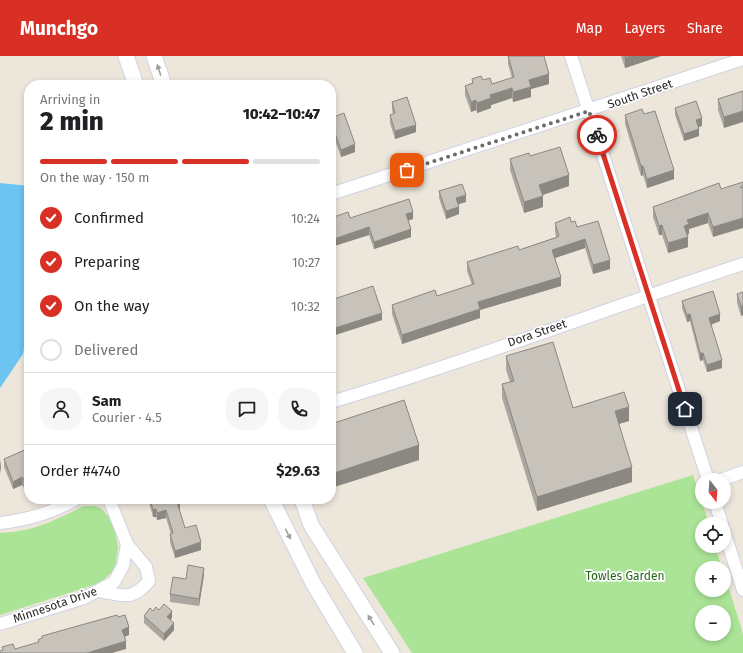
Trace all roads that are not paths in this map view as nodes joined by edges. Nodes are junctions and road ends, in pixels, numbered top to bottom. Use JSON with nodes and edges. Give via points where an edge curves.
{"nodes":[{"id":1,"x":126,"y":56,"type":"edge"},
{"id":2,"x":154,"y":56,"type":"edge"},
{"id":3,"x":571,"y":56,"type":"edge"},
{"id":4,"x":743,"y":59,"type":"edge"},
{"id":5,"x":134,"y":80,"type":"edge"},
{"id":6,"x":162,"y":80,"type":"edge"},
{"id":7,"x":589,"y":111,"type":"junction"},
{"id":8,"x":336,"y":192,"type":"edge"},
{"id":9,"x":743,"y":264,"type":"edge"},
{"id":10,"x":648,"y":295,"type":"junction"},
{"id":11,"x":336,"y":400,"type":"edge"},
{"id":12,"x":743,"y":472,"type":"edge"},
{"id":13,"x":706,"y":473,"type":"edge"},
{"id":14,"x":731,"y":476,"type":"edge"},
{"id":15,"x":66,"y":504,"type":"edge"},
{"id":16,"x":111,"y":504,"type":"edge"},
{"id":17,"x":274,"y":504,"type":"edge"},
{"id":18,"x":304,"y":504,"type":"edge"},
{"id":19,"x":0,"y":523,"type":"edge"},
{"id":20,"x":126,"y":544,"type":"junction"},
{"id":21,"x":731,"y":553,"type":"edge"},
{"id":22,"x":743,"y":590,"type":"edge"},
{"id":23,"x":99,"y":591,"type":"junction"},
{"id":24,"x":0,"y":624,"type":"edge"},
{"id":25,"x":355,"y":653,"type":"edge"},
{"id":26,"x":392,"y":653,"type":"edge"}],
"edges":[{"from":1,"to":5,"type":"street"},
{"from":6,"to":2,"type":"street","one_way":true},
{"from":3,"to":7,"type":"street"},
{"from":4,"to":7,"type":"street","name":"South Street"},
{"from":7,"to":8,"type":"street","name":"South Street"},
{"from":7,"to":10,"type":"street"},
{"from":9,"to":10,"type":"street","name":"Dora Street"},
{"from":10,"to":11,"type":"street","name":"Dora Street","via":[[421,375]]},
{"from":10,"to":13,"type":"street"},
{"from":12,"to":14,"type":"street"},
{"from":15,"to":19,"type":"street","via":[[41,516]]},
{"from":16,"to":20,"type":"street"},
{"from":17,"to":25,"type":"street","one_way":true,"via":[[313,583]]},
{"from":26,"to":18,"type":"street","one_way":true,"via":[[312,525]]},
{"from":20,"to":23,"type":"street","name":"Minnesota Drive","via":[[123,566],[114,582]]},
{"from":20,"to":23,"type":"street","via":[[146,567],[149,581],[140,591],[130,596]]},
{"from":21,"to":22,"type":"street"},
{"from":23,"to":24,"type":"street","name":"Minnesota Drive"}]}
